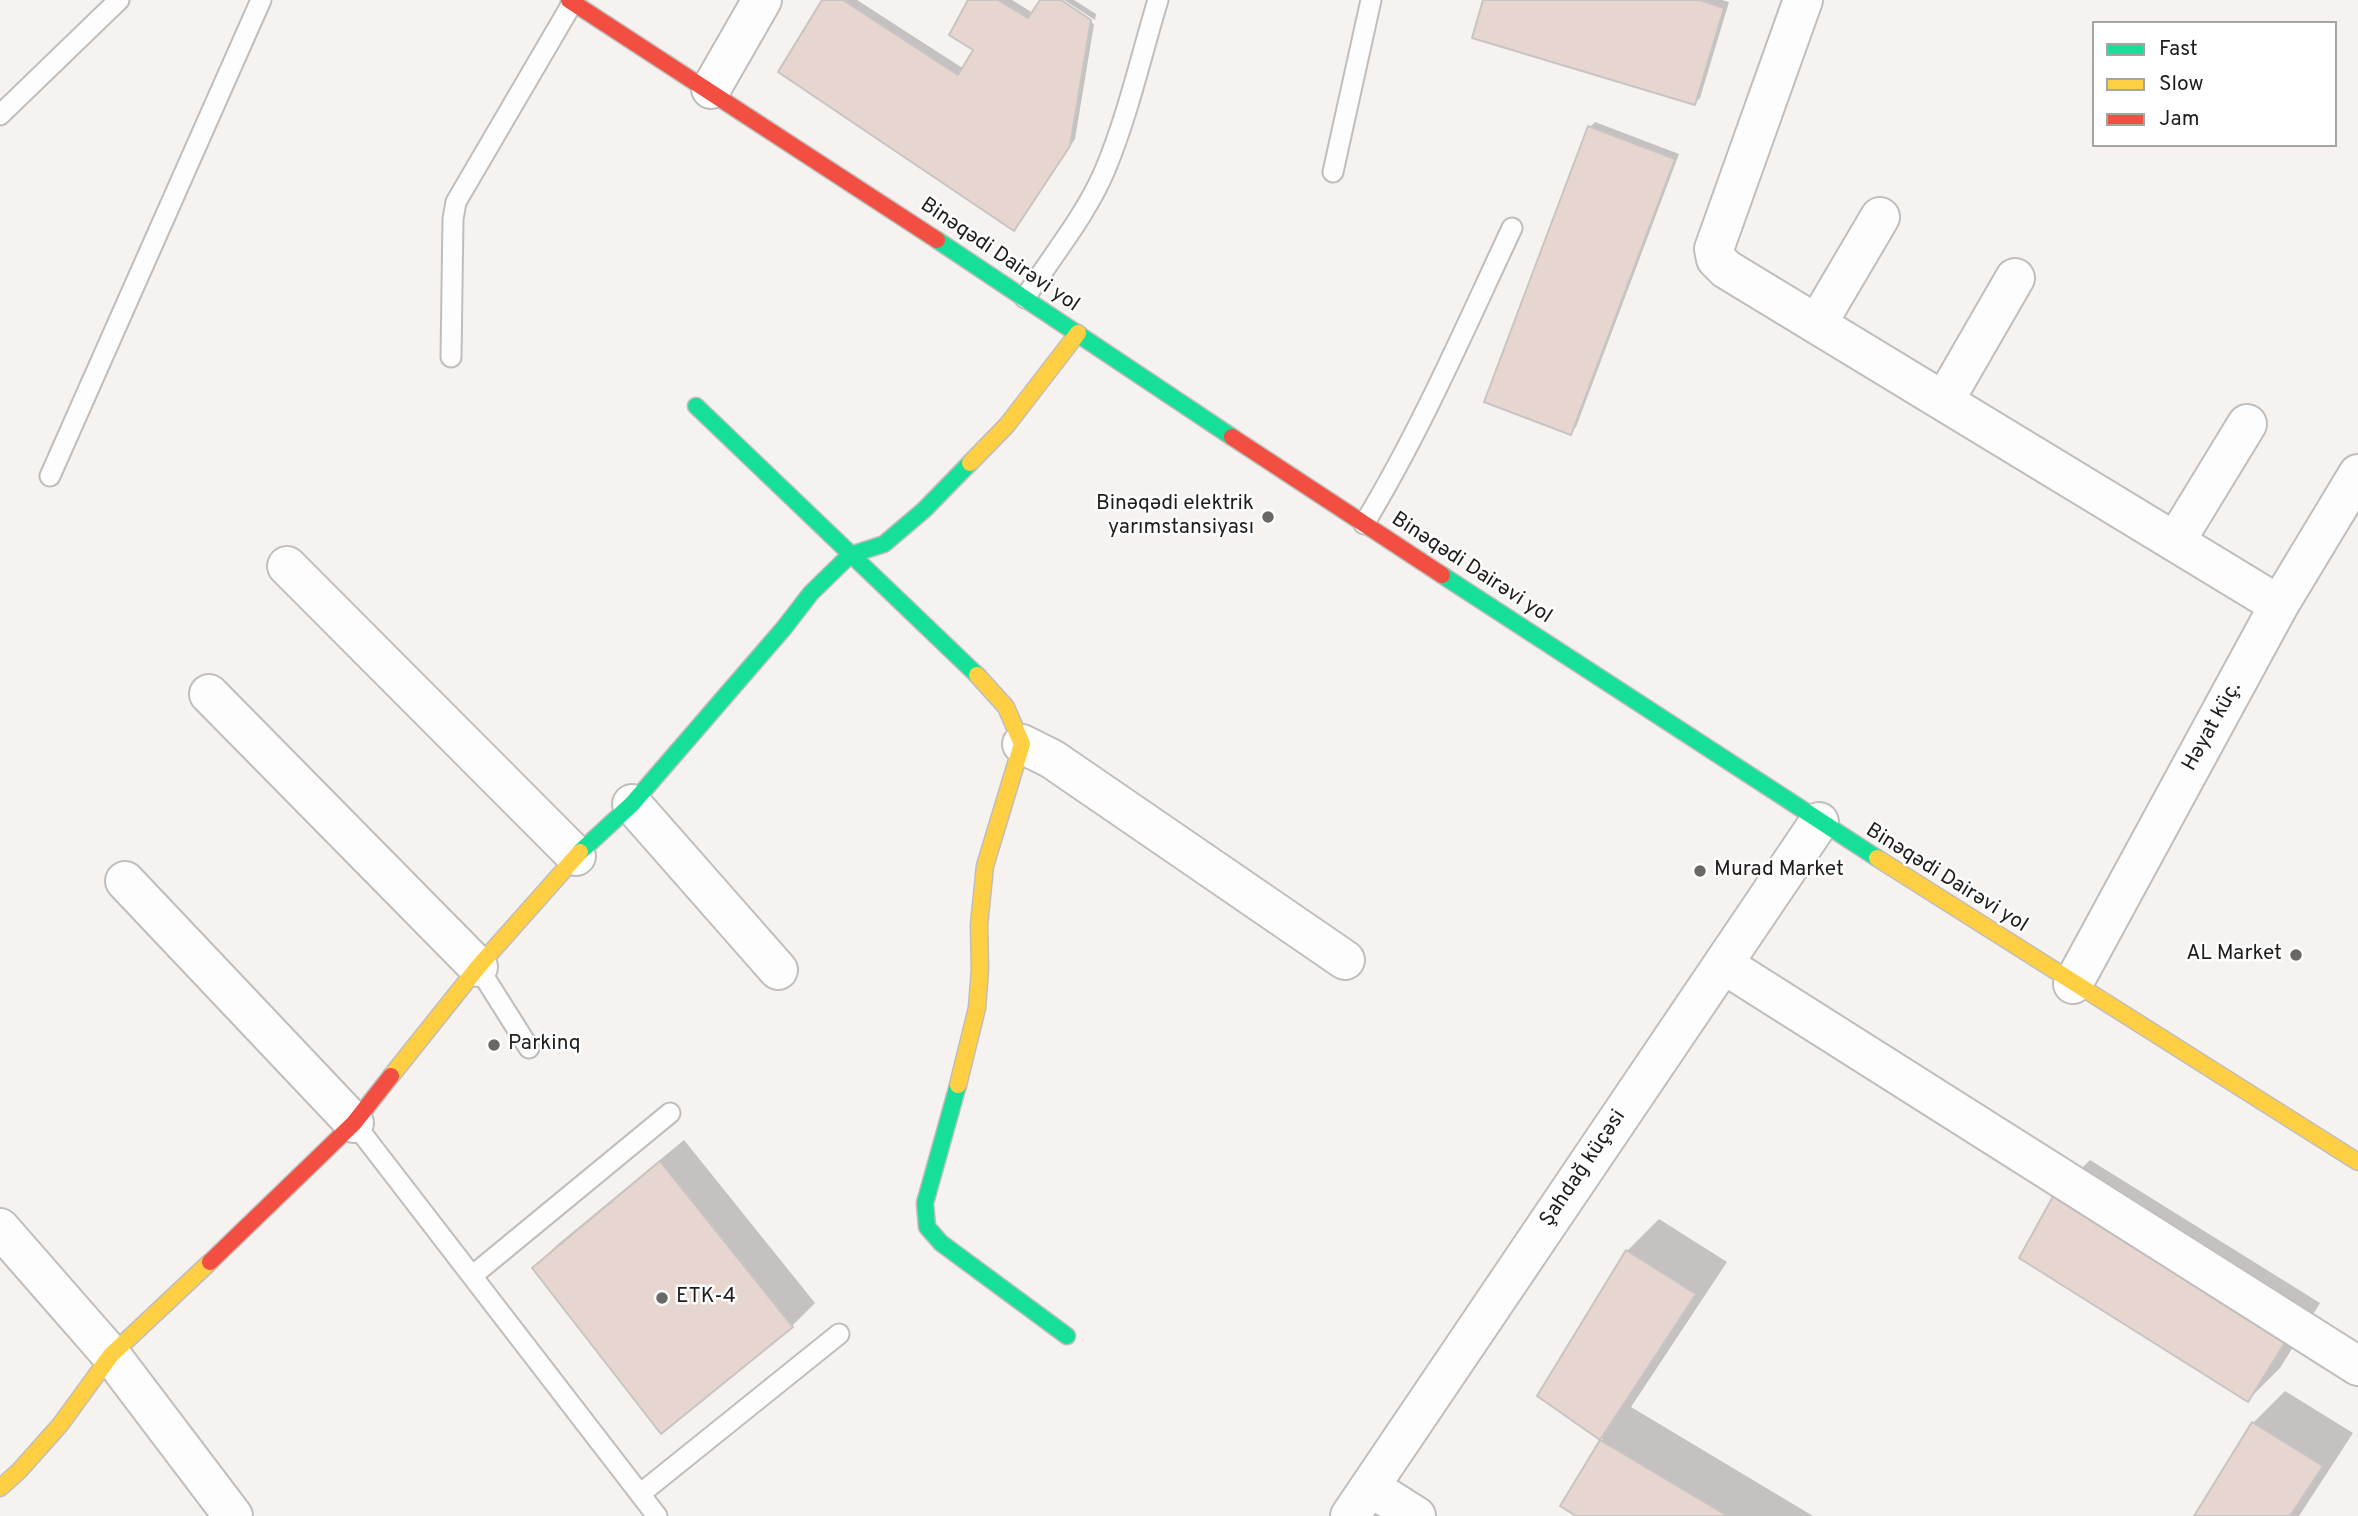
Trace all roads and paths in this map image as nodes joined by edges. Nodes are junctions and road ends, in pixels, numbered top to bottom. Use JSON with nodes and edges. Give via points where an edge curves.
{"nodes":[{"id":1,"x":119,"y":0,"type":"edge"},
{"id":2,"x":261,"y":0,"type":"edge"},
{"id":3,"x":762,"y":0,"type":"edge"},
{"id":4,"x":1158,"y":0,"type":"edge"},
{"id":5,"x":1371,"y":0,"type":"edge"},
{"id":6,"x":1803,"y":0,"type":"edge"},
{"id":7,"x":571,"y":1,"type":"edge"},
{"id":8,"x":711,"y":89,"type":"junction"},
{"id":9,"x":0,"y":115,"type":"edge"},
{"id":10,"x":1333,"y":172,"type":"dead end"},
{"id":11,"x":1880,"y":217,"type":"dead end"},
{"id":12,"x":1512,"y":228,"type":"dead end"},
{"id":13,"x":2015,"y":278,"type":"dead end"},
{"id":14,"x":1025,"y":298,"type":"junction"},
{"id":15,"x":1818,"y":324,"type":"junction"},
{"id":16,"x":1078,"y":333,"type":"junction"},
{"id":17,"x":451,"y":357,"type":"dead end"},
{"id":18,"x":1944,"y":401,"type":"junction"},
{"id":19,"x":696,"y":406,"type":"dead end"},
{"id":20,"x":2247,"y":424,"type":"dead end"},
{"id":21,"x":50,"y":476,"type":"dead end"},
{"id":22,"x":2356,"y":483,"type":"edge"},
{"id":23,"x":1364,"y":524,"type":"junction"},
{"id":24,"x":2175,"y":542,"type":"junction"},
{"id":25,"x":850,"y":555,"type":"junction"},
{"id":26,"x":287,"y":566,"type":"dead end"},
{"id":27,"x":2279,"y":605,"type":"junction"},
{"id":28,"x":209,"y":694,"type":"dead end"},
{"id":29,"x":1022,"y":744,"type":"junction"},
{"id":30,"x":632,"y":804,"type":"junction"},
{"id":31,"x":1819,"y":822,"type":"junction"},
{"id":32,"x":576,"y":856,"type":"junction"},
{"id":33,"x":125,"y":881,"type":"dead end"},
{"id":34,"x":1345,"y":960,"type":"dead end"},
{"id":35,"x":1723,"y":964,"type":"junction"},
{"id":36,"x":478,"y":967,"type":"junction"},
{"id":37,"x":778,"y":970,"type":"dead end"},
{"id":38,"x":2073,"y":984,"type":"junction"},
{"id":39,"x":529,"y":1048,"type":"dead end"},
{"id":40,"x":670,"y":1113,"type":"dead end"},
{"id":41,"x":354,"y":1123,"type":"junction"},
{"id":42,"x":2358,"y":1163,"type":"edge"},
{"id":43,"x":0,"y":1228,"type":"edge"},
{"id":44,"x":472,"y":1276,"type":"junction"},
{"id":45,"x":839,"y":1334,"type":"dead end"},
{"id":46,"x":1067,"y":1336,"type":"dead end"},
{"id":47,"x":111,"y":1355,"type":"junction"},
{"id":48,"x":2358,"y":1366,"type":"edge"},
{"id":49,"x":0,"y":1488,"type":"edge"},
{"id":50,"x":640,"y":1493,"type":"junction"},
{"id":51,"x":1360,"y":1501,"type":"edge"},
{"id":52,"x":233,"y":1516,"type":"edge"},
{"id":53,"x":657,"y":1516,"type":"edge"},
{"id":54,"x":1416,"y":1516,"type":"edge"}],
"edges":[{"from":1,"to":9,"type":"lane"},
{"from":2,"to":21,"type":"lane"},
{"from":3,"to":8,"type":"street"},
{"from":4,"to":14,"type":"lane","via":[[1105,171]]},
{"from":5,"to":10,"type":"lane"},
{"from":6,"to":15,"type":"street","via":[[1714,249],[1726,269]]},
{"from":7,"to":8,"type":"street","name":"Binəqədi Dairəvi yol"},
{"from":7,"to":17,"type":"lane","via":[[456,202]]},
{"from":8,"to":14,"type":"street","name":"Binəqədi Dairəvi yol"},
{"from":11,"to":15,"type":"street"},
{"from":12,"to":23,"type":"lane","via":[[1387,486]]},
{"from":13,"to":18,"type":"street"},
{"from":14,"to":16,"type":"street","name":"Binəqədi Dairəvi yol"},
{"from":15,"to":18,"type":"street"},
{"from":16,"to":23,"type":"street","name":"Binəqədi Dairəvi yol"},
{"from":16,"to":25,"type":"street","via":[[1007,425],[924,510],[884,544]]},
{"from":18,"to":24,"type":"street"},
{"from":19,"to":25,"type":"street"},
{"from":20,"to":24,"type":"street"},
{"from":22,"to":27,"type":"street","name":"Həyat küç."},
{"from":23,"to":31,"type":"street","name":"Binəqədi Dairəvi yol"},
{"from":24,"to":27,"type":"street"},
{"from":25,"to":29,"type":"street","via":[[985,682],[1006,707]]},
{"from":25,"to":30,"type":"street","via":[[811,593]]},
{"from":26,"to":32,"type":"street"},
{"from":27,"to":38,"type":"street","name":"Həyat küç."},
{"from":28,"to":36,"type":"street"},
{"from":29,"to":34,"type":"street","via":[[1052,759]]},
{"from":29,"to":46,"type":"street","via":[[985,866],[971,1040],[925,1203],[927,1227],[941,1243]]},
{"from":30,"to":32,"type":"street"},
{"from":30,"to":37,"type":"street"},
{"from":31,"to":35,"type":"street","name":"Şahdağ küçəsi"},
{"from":31,"to":38,"type":"street","name":"Binəqədi Dairəvi yol"},
{"from":32,"to":36,"type":"street"},
{"from":33,"to":41,"type":"street"},
{"from":35,"to":48,"type":"street"},
{"from":35,"to":51,"type":"street","name":"Şahdağ küçəsi"},
{"from":36,"to":39,"type":"lane"},
{"from":36,"to":41,"type":"street"},
{"from":38,"to":42,"type":"street","name":"Binəqədi Dairəvi yol"},
{"from":40,"to":44,"type":"lane"},
{"from":41,"to":44,"type":"lane"},
{"from":41,"to":47,"type":"street"},
{"from":43,"to":47,"type":"street"},
{"from":44,"to":50,"type":"lane"},
{"from":45,"to":50,"type":"lane"},
{"from":47,"to":49,"type":"street","via":[[61,1425]]},
{"from":47,"to":52,"type":"street"},
{"from":50,"to":53,"type":"lane"},
{"from":51,"to":54,"type":"street"}]}
